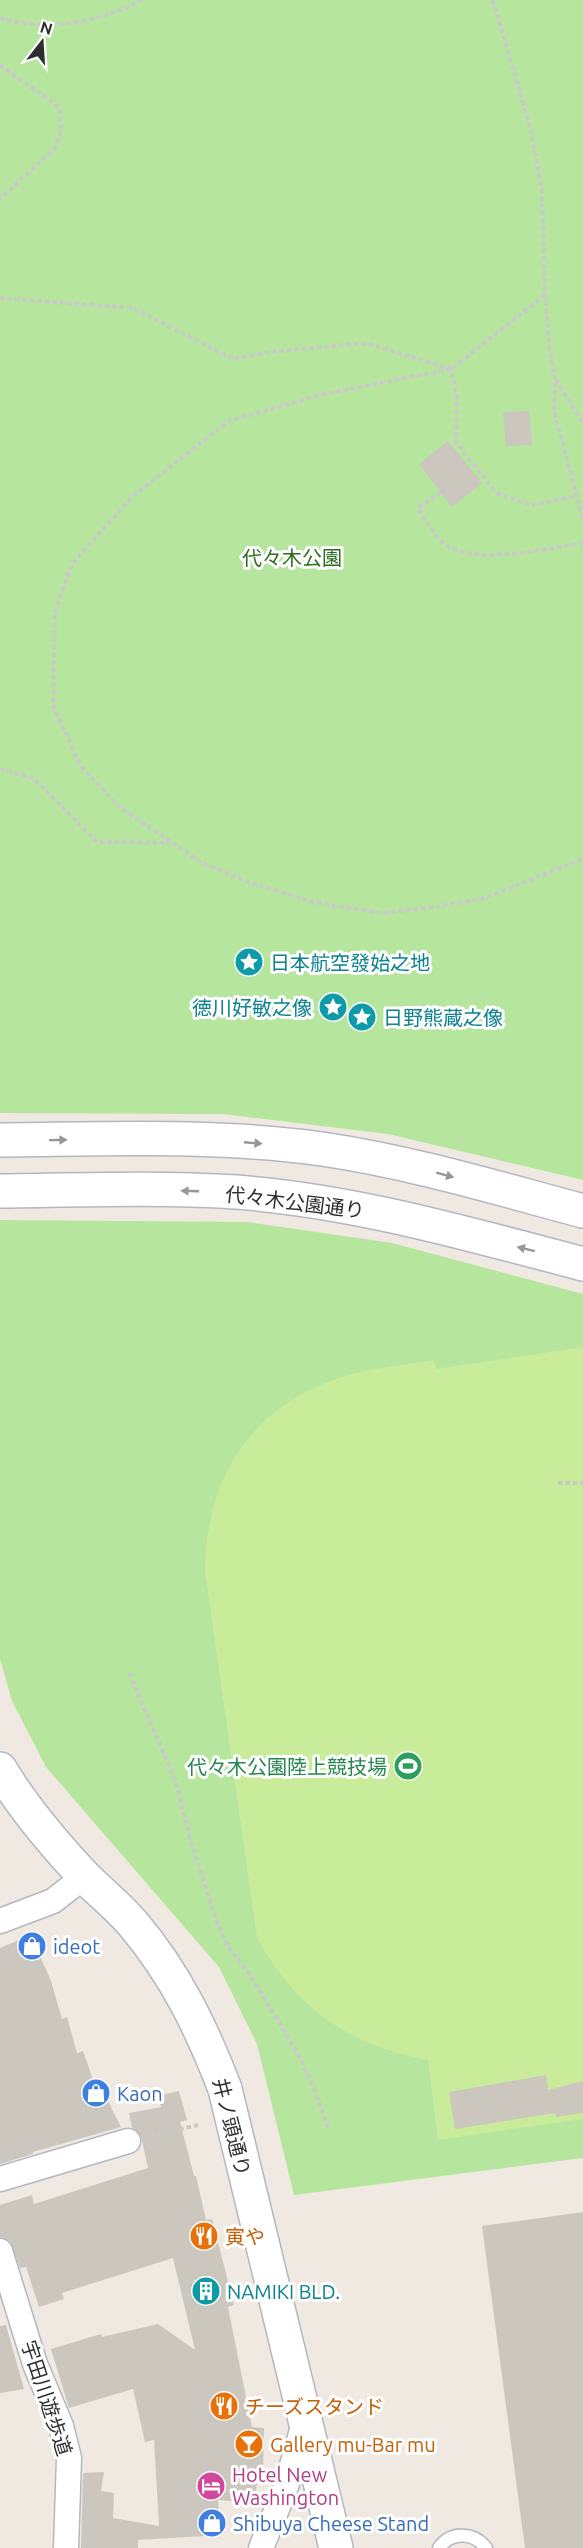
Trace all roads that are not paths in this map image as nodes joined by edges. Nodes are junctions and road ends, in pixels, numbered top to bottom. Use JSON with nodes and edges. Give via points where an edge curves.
{"nodes":[{"id":1,"x":0,"y":1140,"type":"edge"},
{"id":2,"x":0,"y":1191,"type":"edge"},
{"id":3,"x":583,"y":1211,"type":"edge"},
{"id":4,"x":583,"y":1263,"type":"edge"},
{"id":5,"x":0,"y":1769,"type":"edge"},
{"id":6,"x":85,"y":1876,"type":"junction"},
{"id":7,"x":0,"y":1921,"type":"edge"},
{"id":8,"x":128,"y":2141,"type":"road end"},
{"id":9,"x":0,"y":2179,"type":"edge"},
{"id":10,"x":0,"y":2251,"type":"edge"},
{"id":11,"x":305,"y":2421,"type":"junction"},
{"id":12,"x":66,"y":2548,"type":"edge"},
{"id":13,"x":261,"y":2548,"type":"edge"},
{"id":14,"x":336,"y":2548,"type":"edge"},
{"id":15,"x":439,"y":2548,"type":"edge"},
{"id":16,"x":486,"y":2548,"type":"edge"}],
"edges":[{"from":1,"to":3,"type":"main road","one_way":true,"via":[[182,1140],[320,1149],[413,1166]]},
{"from":4,"to":2,"type":"main road","name":"代々木公園通り","one_way":true,"via":[[401,1217],[310,1201],[237,1192]]},
{"from":5,"to":6,"type":"main road","name":"井ノ頭通り","via":[[22,1806]]},
{"from":6,"to":7,"type":"street","via":[[53,1901]]},
{"from":6,"to":11,"type":"main road","name":"井ノ頭通り","via":[[141,1934],[176,1981],[204,2034],[225,2089]]},
{"from":8,"to":9,"type":"street"},
{"from":10,"to":12,"type":"street","name":"宇田川遊歩道","via":[[69,2458]]},
{"from":11,"to":13,"type":"street","via":[[286,2487]]},
{"from":11,"to":14,"type":"main road","name":"井ノ頭通り"},
{"from":15,"to":16,"type":"lane","via":[[458,2535],[477,2539]]}]}
